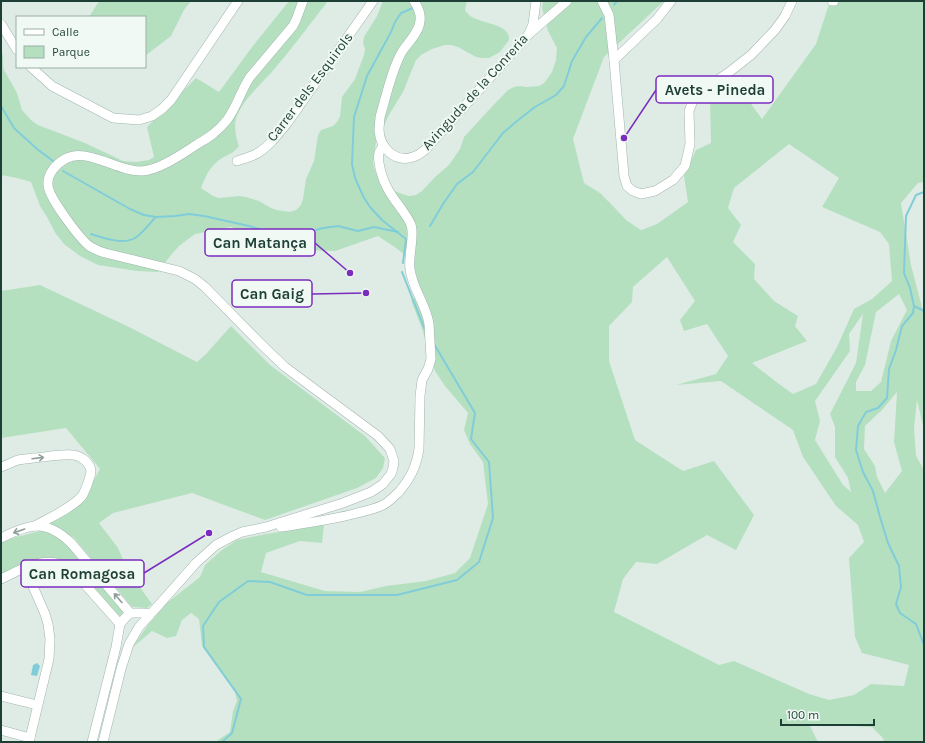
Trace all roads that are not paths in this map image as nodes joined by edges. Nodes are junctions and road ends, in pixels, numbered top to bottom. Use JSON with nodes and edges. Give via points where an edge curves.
{"nodes":[{"id":1,"x":238,"y":1,"type":"edge"},
{"id":2,"x":303,"y":1,"type":"edge"},
{"id":3,"x":373,"y":1,"type":"edge"},
{"id":4,"x":414,"y":1,"type":"edge"},
{"id":5,"x":536,"y":1,"type":"edge"},
{"id":6,"x":567,"y":1,"type":"edge"},
{"id":7,"x":602,"y":1,"type":"edge"},
{"id":8,"x":671,"y":1,"type":"edge"},
{"id":9,"x":792,"y":1,"type":"edge"},
{"id":10,"x":1,"y":24,"type":"edge"},
{"id":11,"x":529,"y":34,"type":"junction"},
{"id":12,"x":16,"y":48,"type":"edge"},
{"id":13,"x":614,"y":60,"type":"junction"},
{"id":14,"x":32,"y":68,"type":"edge"},
{"id":15,"x":384,"y":146,"type":"junction"},
{"id":16,"x":237,"y":161,"type":"dead end"},
{"id":17,"x":1,"y":467,"type":"edge"},
{"id":18,"x":35,"y":526,"type":"junction"},
{"id":19,"x":266,"y":526,"type":"junction"},
{"id":20,"x":1,"y":538,"type":"edge"},
{"id":21,"x":25,"y":568,"type":"junction"},
{"id":22,"x":1,"y":579,"type":"edge"},
{"id":23,"x":130,"y":613,"type":"junction"},
{"id":24,"x":150,"y":614,"type":"junction"},
{"id":25,"x":119,"y":628,"type":"junction"},
{"id":26,"x":129,"y":644,"type":"junction"},
{"id":27,"x":1,"y":696,"type":"edge"},
{"id":28,"x":37,"y":705,"type":"junction"},
{"id":29,"x":1,"y":730,"type":"edge"},
{"id":30,"x":29,"y":740,"type":"edge"},
{"id":31,"x":92,"y":742,"type":"edge"},
{"id":32,"x":103,"y":742,"type":"edge"}],
"edges":[{"from":1,"to":14,"type":"street","via":[[171,100],[152,116],[139,120],[113,118],[52,86]]},
{"from":2,"to":19,"type":"street","via":[[293,26],[250,77],[228,118],[213,134],[167,162],[148,170],[133,171],[85,155],[66,158],[53,169],[48,184],[52,197],[89,246],[105,253],[179,271],[195,279],[285,367],[378,436],[390,449],[394,468],[387,480],[371,492]]},
{"from":3,"to":16,"type":"street","name":"Carrer dels Esquirols","via":[[279,133],[265,147]]},
{"from":4,"to":15,"type":"street","via":[[420,21],[396,63],[380,117],[380,139]]},
{"from":5,"to":11,"type":"street","name":"Avinguda de la Conreria"},
{"from":6,"to":11,"type":"street"},
{"from":7,"to":13,"type":"street","via":[[609,15]]},
{"from":8,"to":13,"type":"street","via":[[657,19]]},
{"from":9,"to":13,"type":"street","via":[[775,30],[751,55],[694,98],[689,111],[690,144],[685,166],[673,180],[656,191],[641,194],[627,186]]},
{"from":10,"to":12,"type":"street"},
{"from":11,"to":15,"type":"street","name":"Avinguda de la Conreria","via":[[420,154],[398,158],[390,154]]},
{"from":15,"to":19,"type":"street","via":[[380,149],[379,156],[383,181],[412,227],[410,268],[429,324],[431,359],[422,380],[418,458],[409,479],[389,502],[382,506],[320,521],[271,528]]},
{"from":17,"to":18,"type":"street","one_way":true,"via":[[18,460],[74,455],[89,465],[91,473],[82,496],[67,508]]},
{"from":18,"to":20,"type":"street","one_way":true},
{"from":23,"to":18,"type":"street","one_way":true,"via":[[66,538],[48,528]]},
{"from":19,"to":24,"type":"street","via":[[242,532],[216,545],[196,563]]},
{"from":21,"to":22,"type":"street"},
{"from":21,"to":25,"type":"street","via":[[45,562],[54,562],[69,568]]},
{"from":21,"to":28,"type":"street","via":[[45,614],[50,639],[49,659]]},
{"from":23,"to":24,"type":"street"},
{"from":23,"to":25,"type":"street"},
{"from":24,"to":26,"type":"street"},
{"from":25,"to":26,"type":"street"},
{"from":25,"to":31,"type":"street"},
{"from":26,"to":32,"type":"street"},
{"from":27,"to":28,"type":"street"},
{"from":28,"to":30,"type":"street"},
{"from":29,"to":30,"type":"street"}]}
